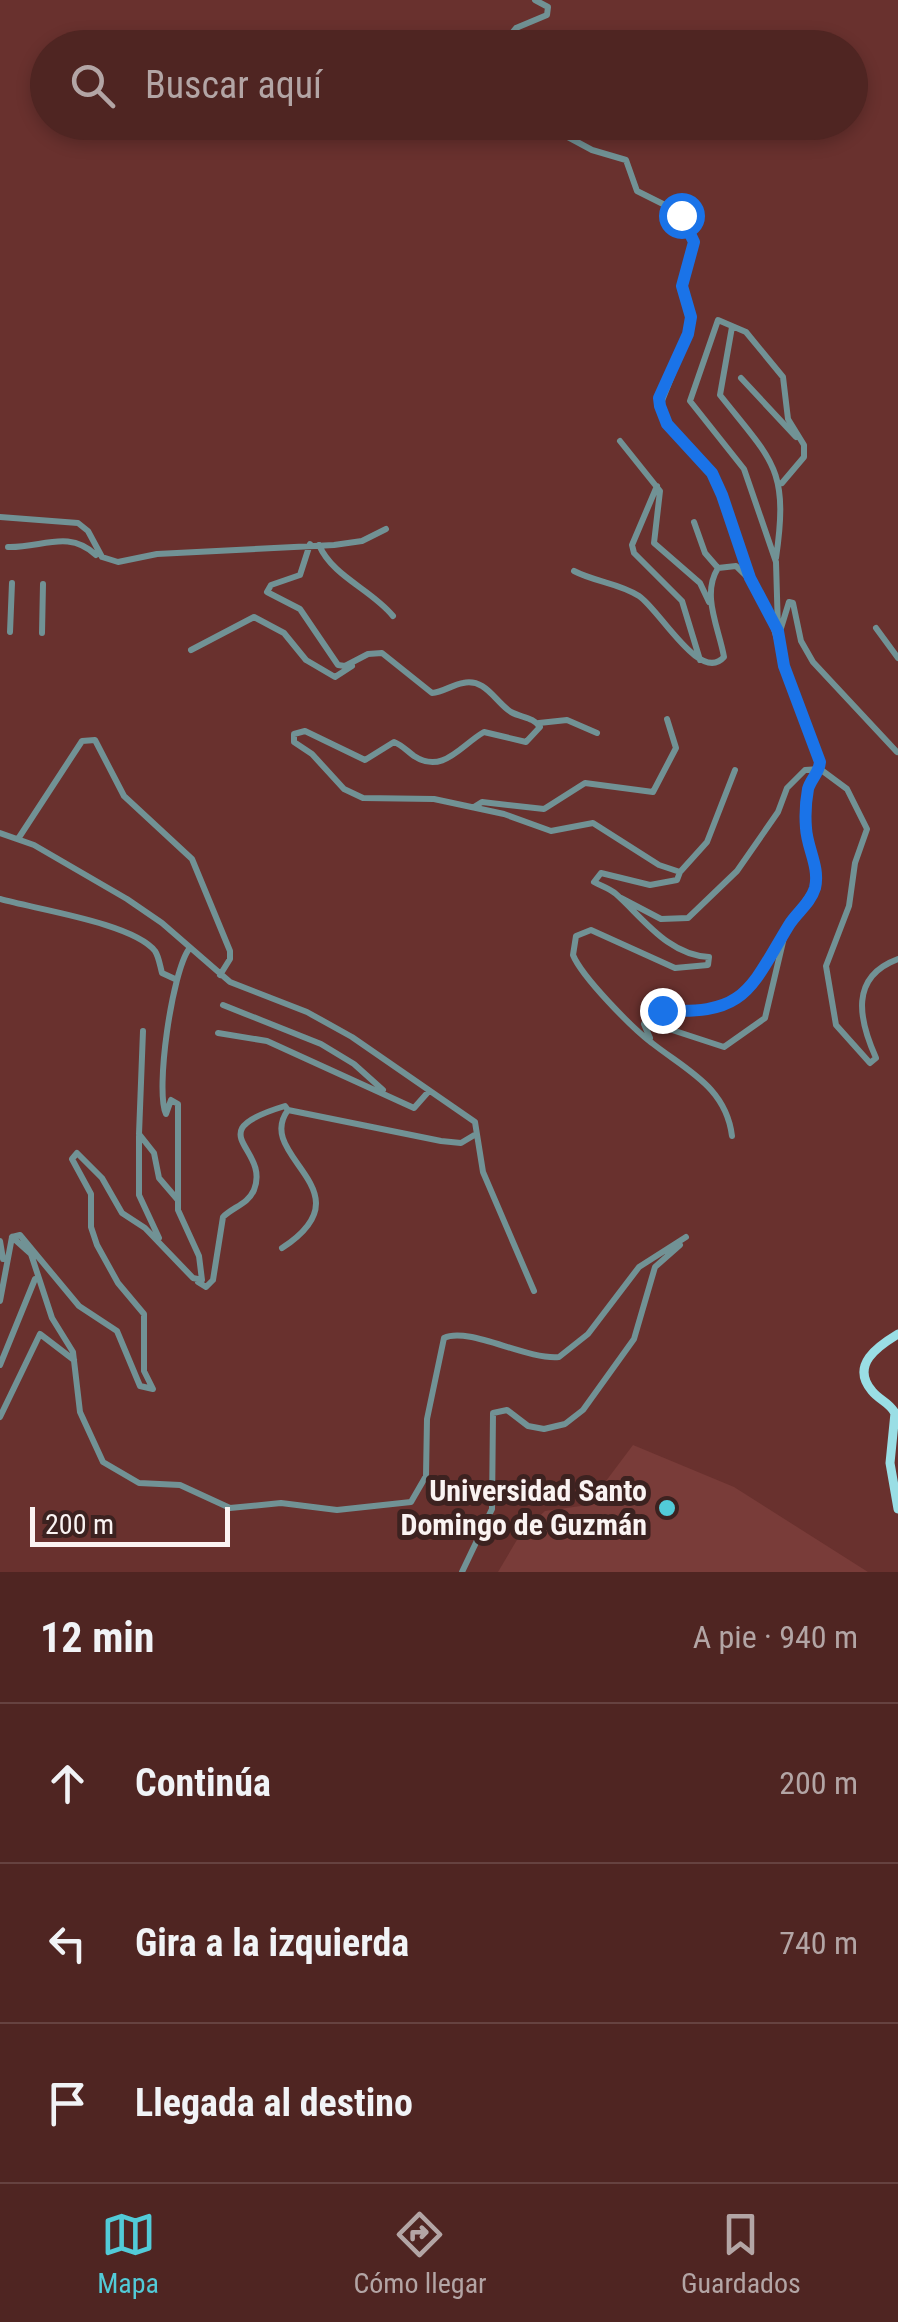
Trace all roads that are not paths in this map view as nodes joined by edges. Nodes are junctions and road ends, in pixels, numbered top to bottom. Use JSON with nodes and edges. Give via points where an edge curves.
{"nodes":[{"id":1,"x":535,"y":0,"type":"edge"},
{"id":2,"x":514,"y":30,"type":"edge"},
{"id":3,"x":573,"y":140,"type":"edge"},
{"id":4,"x":732,"y":326,"type":"junction"},
{"id":5,"x":741,"y":378,"type":"dead end"},
{"id":6,"x":620,"y":442,"type":"dead end"},
{"id":7,"x":804,"y":445,"type":"junction"},
{"id":8,"x":782,"y":484,"type":"junction"},
{"id":9,"x":657,"y":486,"type":"junction"},
{"id":10,"x":0,"y":517,"type":"edge"},
{"id":11,"x":694,"y":522,"type":"dead end"},
{"id":12,"x":386,"y":529,"type":"dead end"},
{"id":13,"x":314,"y":545,"type":"junction"},
{"id":14,"x":8,"y":546,"type":"dead end"},
{"id":15,"x":102,"y":557,"type":"junction"},
{"id":16,"x":776,"y":562,"type":"junction"},
{"id":17,"x":718,"y":568,"type":"junction"},
{"id":18,"x":574,"y":570,"type":"dead end"},
{"id":19,"x":750,"y":578,"type":"junction"},
{"id":20,"x":12,"y":583,"type":"dead end"},
{"id":21,"x":43,"y":584,"type":"dead end"},
{"id":22,"x":710,"y":604,"type":"junction"},
{"id":23,"x":393,"y":616,"type":"dead end"},
{"id":24,"x":876,"y":628,"type":"dead end"},
{"id":25,"x":778,"y":631,"type":"junction"},
{"id":26,"x":10,"y":632,"type":"dead end"},
{"id":27,"x":42,"y":633,"type":"dead end"},
{"id":28,"x":191,"y":650,"type":"dead end"},
{"id":29,"x":898,"y":658,"type":"edge"},
{"id":30,"x":700,"y":660,"type":"junction"},
{"id":31,"x":354,"y":664,"type":"junction"},
{"id":32,"x":666,"y":719,"type":"dead end"},
{"id":33,"x":539,"y":723,"type":"junction"},
{"id":34,"x":598,"y":733,"type":"dead end"},
{"id":35,"x":897,"y":752,"type":"edge"},
{"id":36,"x":820,"y":769,"type":"junction"},
{"id":37,"x":735,"y":770,"type":"dead end"},
{"id":38,"x":473,"y":807,"type":"junction"},
{"id":39,"x":0,"y":832,"type":"edge"},
{"id":40,"x":18,"y":839,"type":"junction"},
{"id":41,"x":680,"y":872,"type":"junction"},
{"id":42,"x":620,"y":897,"type":"junction"},
{"id":43,"x":0,"y":900,"type":"edge"},
{"id":44,"x":782,"y":944,"type":"junction"},
{"id":45,"x":189,"y":949,"type":"junction"},
{"id":46,"x":898,"y":959,"type":"edge"},
{"id":47,"x":220,"y":975,"type":"junction"},
{"id":48,"x":175,"y":978,"type":"junction"},
{"id":49,"x":223,"y":1005,"type":"dead end"},
{"id":50,"x":670,"y":1028,"type":"dead end"},
{"id":51,"x":143,"y":1031,"type":"dead end"},
{"id":52,"x":218,"y":1033,"type":"dead end"},
{"id":53,"x":652,"y":1044,"type":"junction"},
{"id":54,"x":429,"y":1091,"type":"junction"},
{"id":55,"x":389,"y":1096,"type":"junction"},
{"id":56,"x":288,"y":1110,"type":"junction"},
{"id":57,"x":139,"y":1134,"type":"junction"},
{"id":58,"x":476,"y":1134,"type":"junction"},
{"id":59,"x":732,"y":1136,"type":"dead end"},
{"id":60,"x":178,"y":1200,"type":"junction"},
{"id":61,"x":12,"y":1237,"type":"junction"},
{"id":62,"x":0,"y":1241,"type":"edge"},
{"id":63,"x":162,"y":1247,"type":"junction"},
{"id":64,"x":282,"y":1248,"type":"dead end"},
{"id":65,"x":5,"y":1270,"type":"junction"},
{"id":66,"x":36,"y":1277,"type":"junction"},
{"id":67,"x":198,"y":1282,"type":"junction"},
{"id":68,"x":534,"y":1291,"type":"dead end"},
{"id":69,"x":0,"y":1300,"type":"edge"},
{"id":70,"x":898,"y":1334,"type":"edge"},
{"id":71,"x":78,"y":1364,"type":"junction"},
{"id":72,"x":0,"y":1365,"type":"edge"},
{"id":73,"x":0,"y":1417,"type":"edge"},
{"id":74,"x":898,"y":1508,"type":"edge"},
{"id":75,"x":462,"y":1572,"type":"edge"}],
"edges":[{"from":1,"to":2,"type":"street","via":[[547,14]]},
{"from":3,"to":19,"type":"street","via":[[626,160],[636,191],[675,210],[690,230],[693,257],[682,286],[691,317],[660,406],[667,424],[712,473]]},
{"from":4,"to":7,"type":"street","via":[[746,332],[784,377],[788,419]]},
{"from":4,"to":8,"type":"street","via":[[720,395],[766,452]]},
{"from":4,"to":16,"type":"street","via":[[718,320],[714,325],[690,401],[744,469]]},
{"from":5,"to":7,"type":"street"},
{"from":6,"to":9,"type":"street"},
{"from":7,"to":8,"type":"street","via":[[804,457]]},
{"from":8,"to":16,"type":"street"},
{"from":9,"to":22,"type":"street","via":[[654,543],[700,583]]},
{"from":9,"to":30,"type":"street","via":[[634,554],[682,601]]},
{"from":10,"to":15,"type":"street","via":[[78,523]]},
{"from":11,"to":17,"type":"street","via":[[704,552]]},
{"from":12,"to":13,"type":"street","via":[[362,541]]},
{"from":13,"to":15,"type":"street","via":[[118,562]]},
{"from":13,"to":23,"type":"street"},
{"from":13,"to":31,"type":"street","via":[[300,575],[267,592],[300,609],[338,664]]},
{"from":14,"to":15,"type":"street","via":[[67,539]]},
{"from":16,"to":25,"type":"street"},
{"from":17,"to":19,"type":"street","via":[[736,566]]},
{"from":17,"to":22,"type":"street"},
{"from":18,"to":30,"type":"street","via":[[640,597]]},
{"from":19,"to":25,"type":"street"},
{"from":20,"to":26,"type":"street"},
{"from":21,"to":27,"type":"street"},
{"from":22,"to":30,"type":"street","via":[[724,657]]},
{"from":24,"to":29,"type":"street"},
{"from":25,"to":35,"type":"street","via":[[793,602],[813,662]]},
{"from":25,"to":36,"type":"street"},
{"from":28,"to":31,"type":"street","via":[[254,617],[335,677]]},
{"from":31,"to":33,"type":"street","via":[[382,653],[432,693],[467,681]]},
{"from":32,"to":38,"type":"street","via":[[676,748],[653,792],[585,783],[544,808],[482,802]]},
{"from":33,"to":34,"type":"street","via":[[567,720]]},
{"from":33,"to":38,"type":"street","via":[[526,742],[484,732],[438,762],[394,742],[364,760],[305,731],[292,737],[344,789],[363,798]]},
{"from":36,"to":42,"type":"street","via":[[805,770],[787,788],[738,872],[688,918],[661,919]]},
{"from":36,"to":44,"type":"street","via":[[808,786],[806,820],[816,884]]},
{"from":36,"to":46,"type":"street","via":[[848,789],[867,829],[826,966],[836,1026],[870,1063],[876,1058],[860,1022],[863,990]]},
{"from":37,"to":41,"type":"street","via":[[707,842]]},
{"from":38,"to":41,"type":"street","via":[[551,831],[593,823]]},
{"from":39,"to":40,"type":"street"},
{"from":40,"to":45,"type":"street","via":[[127,899]]},
{"from":40,"to":47,"type":"street","via":[[82,741],[95,740],[124,796],[192,860],[230,951]]},
{"from":41,"to":42,"type":"street","via":[[664,886],[596,876],[594,882]]},
{"from":42,"to":53,"type":"street","via":[[682,952],[711,959],[685,970],[591,930],[576,936],[579,970]]},
{"from":43,"to":48,"type":"street","via":[[76,914],[143,943],[157,955],[162,973]]},
{"from":44,"to":50,"type":"street","via":[[766,1018],[724,1047]]},
{"from":44,"to":53,"type":"street","via":[[748,990],[726,1006],[704,1014],[650,1010],[644,1024]]},
{"from":45,"to":47,"type":"street"},
{"from":45,"to":48,"type":"street"},
{"from":47,"to":54,"type":"street","via":[[335,1026]]},
{"from":48,"to":60,"type":"street","via":[[162,1105],[166,1114],[172,1100],[178,1104]]},
{"from":49,"to":55,"type":"street","via":[[321,1044]]},
{"from":51,"to":57,"type":"street"},
{"from":52,"to":55,"type":"street","via":[[266,1042]]},
{"from":53,"to":59,"type":"street","via":[[712,1090]]},
{"from":54,"to":55,"type":"street","via":[[414,1108]]},
{"from":54,"to":58,"type":"street","via":[[475,1122]]},
{"from":56,"to":58,"type":"street","via":[[441,1141],[461,1143]]},
{"from":56,"to":64,"type":"street","via":[[280,1134],[317,1206],[306,1232]]},
{"from":56,"to":67,"type":"street","via":[[259,1112],[245,1124],[241,1138],[255,1186],[224,1216],[213,1280],[204,1287]]},
{"from":57,"to":60,"type":"street","via":[[154,1153],[158,1178]]},
{"from":57,"to":63,"type":"street","via":[[138,1195]]},
{"from":58,"to":68,"type":"street","via":[[488,1184]]},
{"from":60,"to":67,"type":"street","via":[[204,1270]]},
{"from":61,"to":63,"type":"street","via":[[25,1238],[78,1306],[118,1331],[135,1376],[149,1391],[144,1314],[97,1244],[91,1194],[73,1164],[75,1154],[102,1178],[122,1213]]},
{"from":61,"to":65,"type":"street"},
{"from":61,"to":66,"type":"street","via":[[30,1254]]},
{"from":62,"to":65,"type":"street"},
{"from":63,"to":67,"type":"street"},
{"from":65,"to":69,"type":"street"},
{"from":66,"to":71,"type":"street"},
{"from":66,"to":72,"type":"street"},
{"from":70,"to":74,"type":"main road","via":[[870,1353],[864,1369],[870,1389],[895,1414],[890,1463]]},
{"from":71,"to":73,"type":"street","via":[[40,1334]]},
{"from":71,"to":75,"type":"street","via":[[88,1436],[118,1474],[140,1483],[180,1485],[230,1508],[394,1506],[421,1490],[444,1338],[462,1334],[519,1353],[559,1357],[588,1334],[639,1267],[686,1236],[656,1267],[634,1339],[583,1410],[544,1429],[507,1410],[494,1413],[492,1509]]}]}
